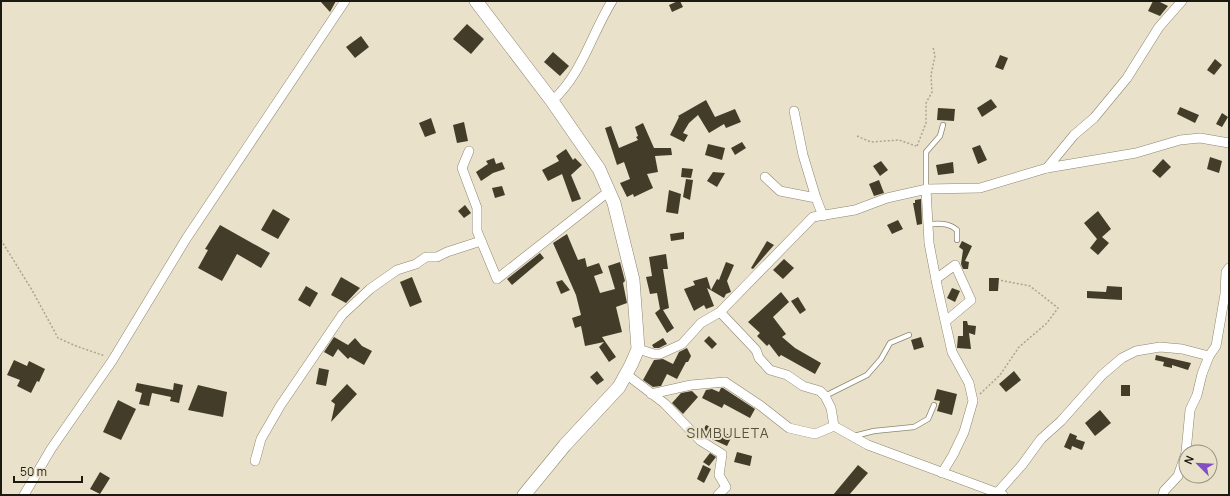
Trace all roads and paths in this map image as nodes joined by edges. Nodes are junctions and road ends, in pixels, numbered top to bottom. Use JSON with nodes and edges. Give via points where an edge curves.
{"nodes":[{"id":1,"x":345,"y":1,"type":"edge"},
{"id":2,"x":476,"y":1,"type":"edge"},
{"id":3,"x":612,"y":1,"type":"edge"},
{"id":4,"x":1182,"y":1,"type":"edge"},
{"id":5,"x":933,"y":48,"type":"dead end"},
{"id":6,"x":552,"y":101,"type":"junction"},
{"id":7,"x":794,"y":111,"type":"dead end"},
{"id":8,"x":943,"y":126,"type":"dead end"},
{"id":9,"x":856,"y":136,"type":"dead end"},
{"id":10,"x":1229,"y":143,"type":"edge"},
{"id":11,"x":917,"y":146,"type":"junction"},
{"id":12,"x":469,"y":151,"type":"dead end"},
{"id":13,"x":926,"y":152,"type":"junction"},
{"id":14,"x":1047,"y":168,"type":"junction"},
{"id":15,"x":765,"y":177,"type":"dead end"},
{"id":16,"x":926,"y":189,"type":"junction"},
{"id":17,"x":608,"y":192,"type":"junction"},
{"id":18,"x":816,"y":198,"type":"junction"},
{"id":19,"x":824,"y":216,"type":"junction"},
{"id":20,"x":928,"y":224,"type":"junction"},
{"id":21,"x":1,"y":240,"type":"edge"},
{"id":22,"x":956,"y":240,"type":"dead end"},
{"id":23,"x":481,"y":241,"type":"junction"},
{"id":24,"x":1229,"y":268,"type":"edge"},
{"id":25,"x":936,"y":279,"type":"junction"},
{"id":26,"x":999,"y":280,"type":"dead end"},
{"id":27,"x":720,"y":312,"type":"junction"},
{"id":28,"x":946,"y":321,"type":"junction"},
{"id":29,"x":909,"y":335,"type":"dead end"},
{"id":30,"x":638,"y":349,"type":"junction"},
{"id":31,"x":1209,"y":356,"type":"junction"},
{"id":32,"x":112,"y":361,"type":"junction"},
{"id":33,"x":626,"y":374,"type":"junction"},
{"id":34,"x":651,"y":394,"type":"junction"},
{"id":35,"x":825,"y":396,"type":"junction"},
{"id":36,"x":973,"y":401,"type":"junction"},
{"id":37,"x":934,"y":405,"type":"dead end"},
{"id":38,"x":834,"y":426,"type":"junction"},
{"id":39,"x":852,"y":437,"type":"junction"},
{"id":40,"x":1187,"y":444,"type":"edge"},
{"id":41,"x":255,"y":461,"type":"dead end"},
{"id":42,"x":942,"y":473,"type":"junction"},
{"id":43,"x":1178,"y":476,"type":"edge"},
{"id":44,"x":1000,"y":494,"type":"edge"},
{"id":45,"x":24,"y":495,"type":"edge"},
{"id":46,"x":524,"y":495,"type":"edge"},
{"id":47,"x":718,"y":495,"type":"edge"},
{"id":48,"x":1163,"y":495,"type":"edge"}],
"edges":[{"from":1,"to":32,"type":"street","via":[[186,239]]},
{"from":2,"to":6,"type":"street"},
{"from":3,"to":6,"type":"street","via":[[582,61],[565,89]]},
{"from":4,"to":14,"type":"street","via":[[1159,27],[1127,78]]},
{"from":5,"to":11,"type":"path","via":[[935,56],[931,75],[932,92],[926,103],[926,123]]},
{"from":6,"to":17,"type":"street","via":[[591,154]]},
{"from":7,"to":18,"type":"street","via":[[803,155]]},
{"from":8,"to":13,"type":"lane","via":[[940,136]]},
{"from":9,"to":11,"type":"path","via":[[871,142],[899,140]]},
{"from":10,"to":14,"type":"street","via":[[1190,138],[1131,154]]},
{"from":11,"to":13,"type":"path"},
{"from":12,"to":23,"type":"street","via":[[462,168],[477,208],[476,226]]},
{"from":13,"to":16,"type":"lane"},
{"from":14,"to":16,"type":"street","via":[[980,188]]},
{"from":15,"to":18,"type":"street","via":[[780,191]]},
{"from":16,"to":19,"type":"street","via":[[887,198],[855,210]]},
{"from":16,"to":20,"type":"street"},
{"from":17,"to":23,"type":"street","via":[[499,279],[495,277]]},
{"from":17,"to":30,"type":"street","via":[[614,203],[633,280]]},
{"from":18,"to":19,"type":"street"},
{"from":19,"to":27,"type":"street","via":[[813,217],[798,230]]},
{"from":20,"to":22,"type":"lane","via":[[951,225],[957,230]]},
{"from":20,"to":25,"type":"street"},
{"from":21,"to":32,"type":"path","via":[[58,338],[109,357]]},
{"from":23,"to":41,"type":"street","via":[[437,257],[426,257],[416,264],[397,270],[370,289],[342,316],[280,406],[261,439]]},
{"from":24,"to":31,"type":"street","via":[[1226,272],[1218,338],[1215,350]]},
{"from":25,"to":28,"type":"street"},
{"from":25,"to":28,"type":"street","via":[[955,265],[971,300]]},
{"from":26,"to":36,"type":"path","via":[[1030,286],[1058,308],[1047,323],[1019,347],[1000,375]]},
{"from":27,"to":30,"type":"street","via":[[701,323],[682,344],[660,354]]},
{"from":27,"to":35,"type":"street","via":[[756,350],[759,358],[770,370],[788,375]]},
{"from":28,"to":36,"type":"street","via":[[952,352],[969,383]]},
{"from":29,"to":35,"type":"lane","via":[[890,343],[881,359],[867,375]]},
{"from":30,"to":33,"type":"street"},
{"from":31,"to":40,"type":"street","via":[[1190,410]]},
{"from":31,"to":44,"type":"street","via":[[1182,349],[1160,347],[1136,351],[1115,362],[1040,439]]},
{"from":32,"to":45,"type":"street","via":[[51,449]]},
{"from":33,"to":34,"type":"street"},
{"from":33,"to":46,"type":"street","via":[[619,387]]},
{"from":34,"to":38,"type":"street","via":[[692,385],[725,382],[789,428],[816,434]]},
{"from":34,"to":47,"type":"street","via":[[664,403],[701,441],[722,454],[719,475],[726,488]]},
{"from":35,"to":38,"type":"street","via":[[831,408]]},
{"from":36,"to":42,"type":"street","via":[[964,432]]},
{"from":37,"to":39,"type":"lane","via":[[928,419],[914,426],[874,431]]},
{"from":38,"to":39,"type":"street"},
{"from":39,"to":42,"type":"street"},
{"from":42,"to":44,"type":"street"},
{"from":43,"to":48,"type":"street"}]}
